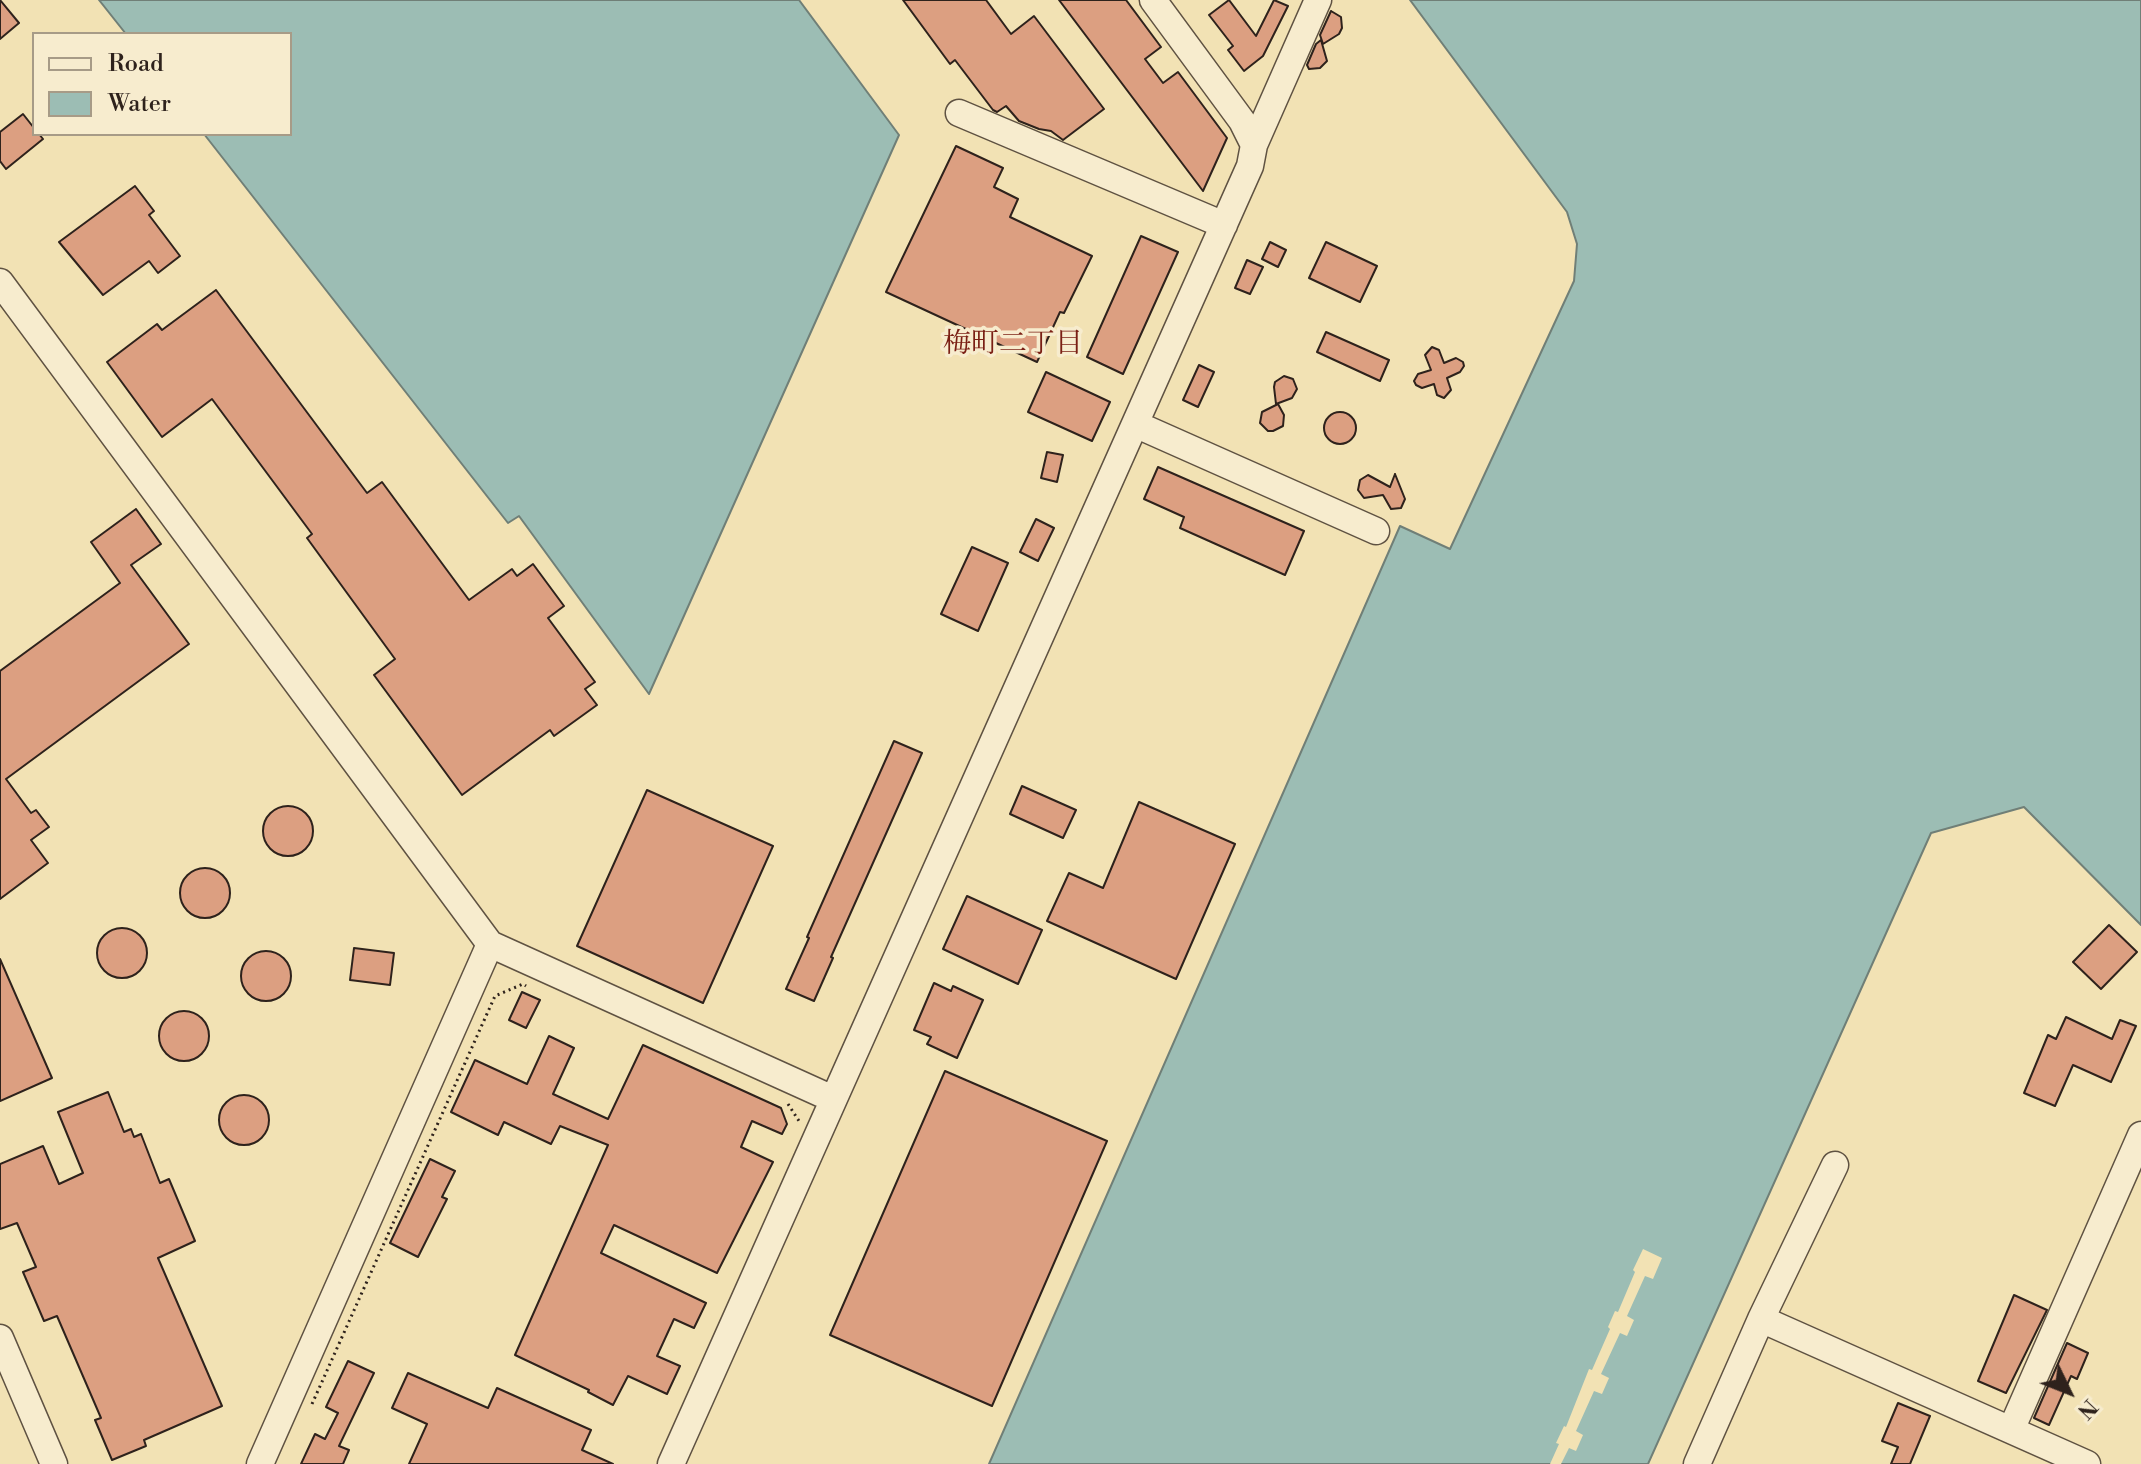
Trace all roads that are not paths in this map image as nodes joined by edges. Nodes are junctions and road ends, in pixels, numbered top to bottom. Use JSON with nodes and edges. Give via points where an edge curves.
{"nodes":[{"id":1,"x":1153,"y":0,"type":"edge"},
{"id":2,"x":1318,"y":0,"type":"edge"},
{"id":3,"x":959,"y":113,"type":"dead end"},
{"id":4,"x":1254,"y":145,"type":"junction"},
{"id":5,"x":1224,"y":225,"type":"junction"},
{"id":6,"x":0,"y":282,"type":"edge"},
{"id":7,"x":1135,"y":424,"type":"junction"},
{"id":8,"x":1376,"y":531,"type":"dead end"},
{"id":9,"x":490,"y":944,"type":"junction"},
{"id":10,"x":833,"y":1099,"type":"junction"},
{"id":11,"x":2141,"y":1135,"type":"edge"},
{"id":12,"x":1835,"y":1165,"type":"dead end"},
{"id":13,"x":1761,"y":1319,"type":"junction"},
{"id":14,"x":0,"y":1338,"type":"edge"},
{"id":15,"x":2011,"y":1430,"type":"junction"},
{"id":16,"x":54,"y":1464,"type":"edge"},
{"id":17,"x":260,"y":1464,"type":"edge"},
{"id":18,"x":671,"y":1464,"type":"edge"},
{"id":19,"x":1697,"y":1464,"type":"edge"},
{"id":20,"x":2087,"y":1464,"type":"edge"}],
"edges":[{"from":1,"to":4,"type":"street"},
{"from":2,"to":4,"type":"street"},
{"from":3,"to":5,"type":"street"},
{"from":4,"to":5,"type":"street"},
{"from":5,"to":7,"type":"street"},
{"from":6,"to":9,"type":"street"},
{"from":7,"to":8,"type":"street"},
{"from":7,"to":10,"type":"street"},
{"from":9,"to":10,"type":"street"},
{"from":9,"to":17,"type":"street"},
{"from":10,"to":18,"type":"street"},
{"from":11,"to":15,"type":"street"},
{"from":12,"to":13,"type":"street"},
{"from":13,"to":15,"type":"street"},
{"from":13,"to":19,"type":"street"},
{"from":14,"to":16,"type":"street"},
{"from":15,"to":20,"type":"street"}]}
